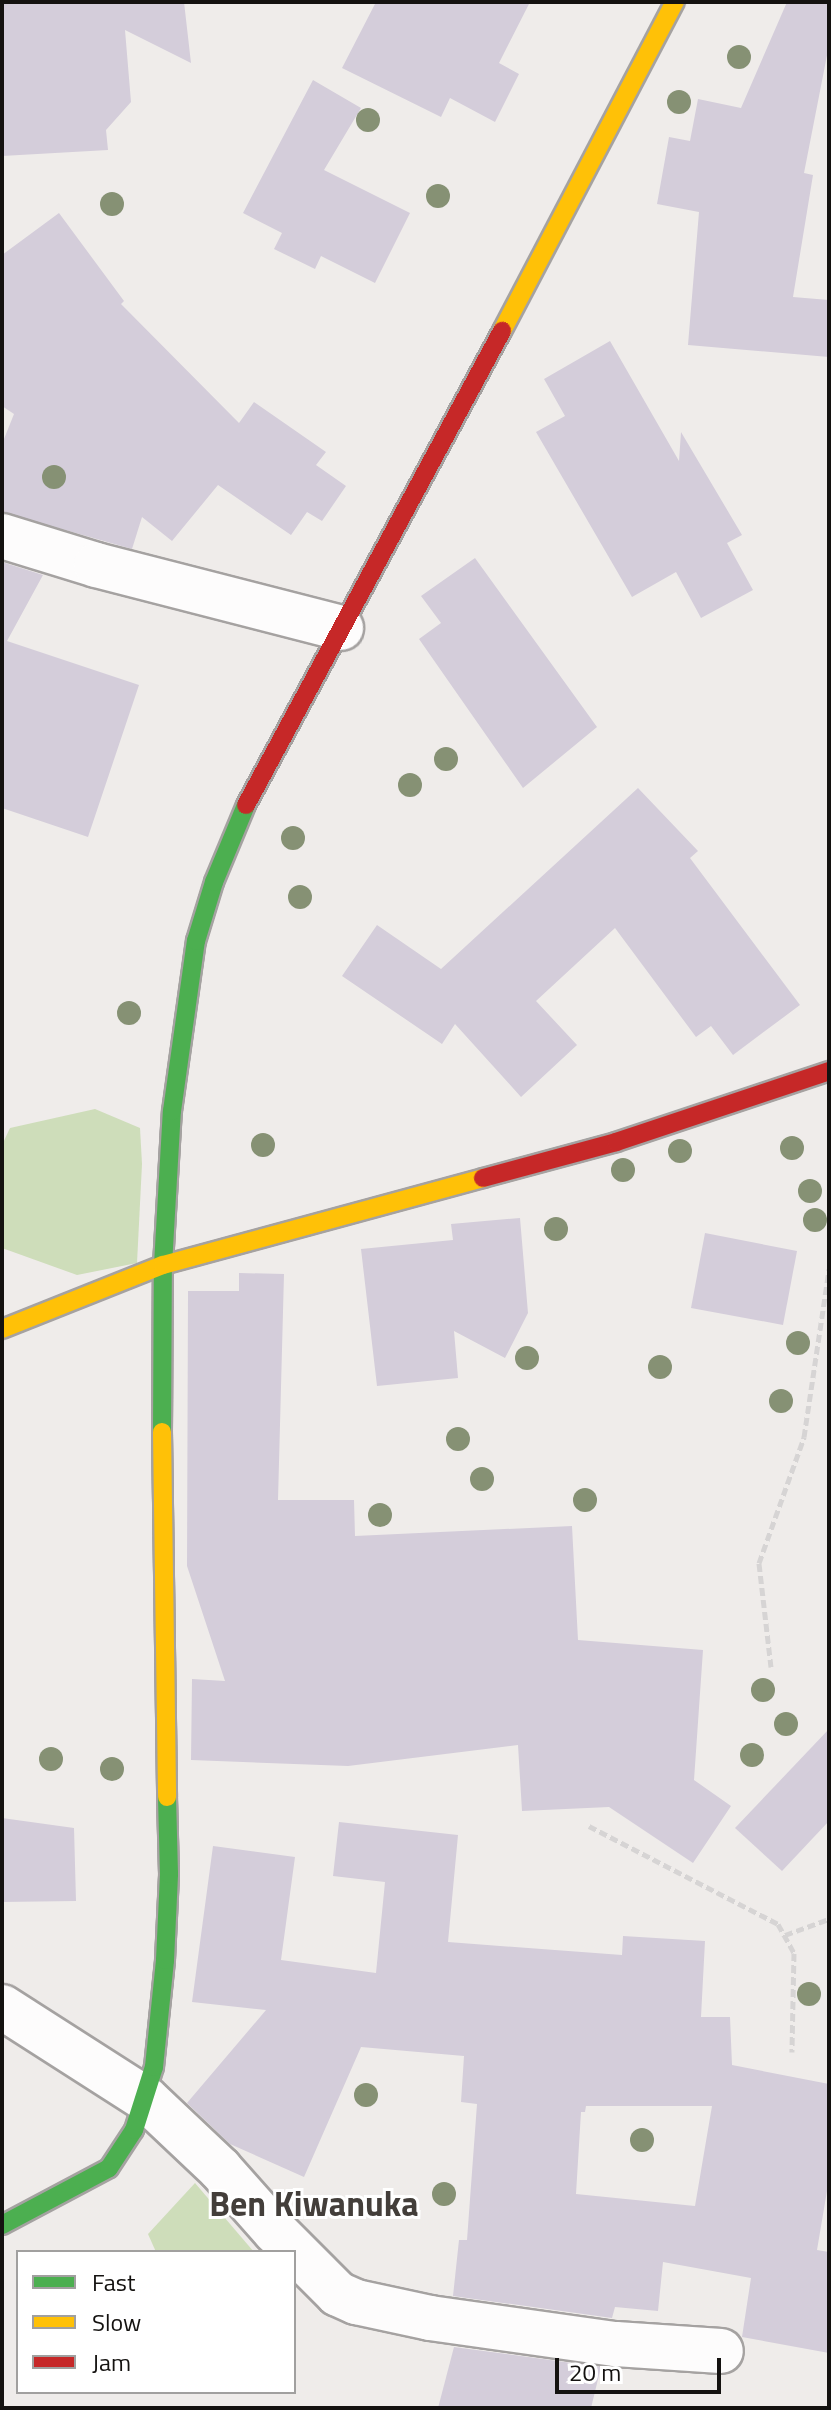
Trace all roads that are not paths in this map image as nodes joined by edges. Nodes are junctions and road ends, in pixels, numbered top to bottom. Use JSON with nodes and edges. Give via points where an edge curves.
{"nodes":[{"id":1,"x":675,"y":2,"type":"edge"},
{"id":2,"x":2,"y":536,"type":"edge"},
{"id":3,"x":341,"y":628,"type":"junction"},
{"id":4,"x":829,"y":1071,"type":"edge"},
{"id":5,"x":163,"y":1265,"type":"junction"},
{"id":6,"x":2,"y":1329,"type":"edge"},
{"id":7,"x":2,"y":2007,"type":"edge"},
{"id":8,"x":146,"y":2099,"type":"junction"},
{"id":9,"x":2,"y":2225,"type":"edge"},
{"id":10,"x":295,"y":2250,"type":"edge"},
{"id":11,"x":296,"y":2251,"type":"edge"},
{"id":12,"x":721,"y":2351,"type":"dead end"}],
"edges":[{"from":1,"to":3,"type":"street"},
{"from":2,"to":3,"type":"street"},
{"from":3,"to":5,"type":"street","via":[[241,814],[196,941],[172,1111]]},
{"from":4,"to":5,"type":"street","via":[[601,1146]]},
{"from":5,"to":6,"type":"street"},
{"from":5,"to":8,"type":"street","via":[[161,1535],[169,1874],[165,1960]]},
{"from":7,"to":8,"type":"street"},
{"from":8,"to":9,"type":"street","via":[[124,2151],[109,2168]]},
{"from":8,"to":10,"type":"street"},
{"from":11,"to":12,"type":"street","via":[[338,2294],[356,2302],[616,2344]]}]}
